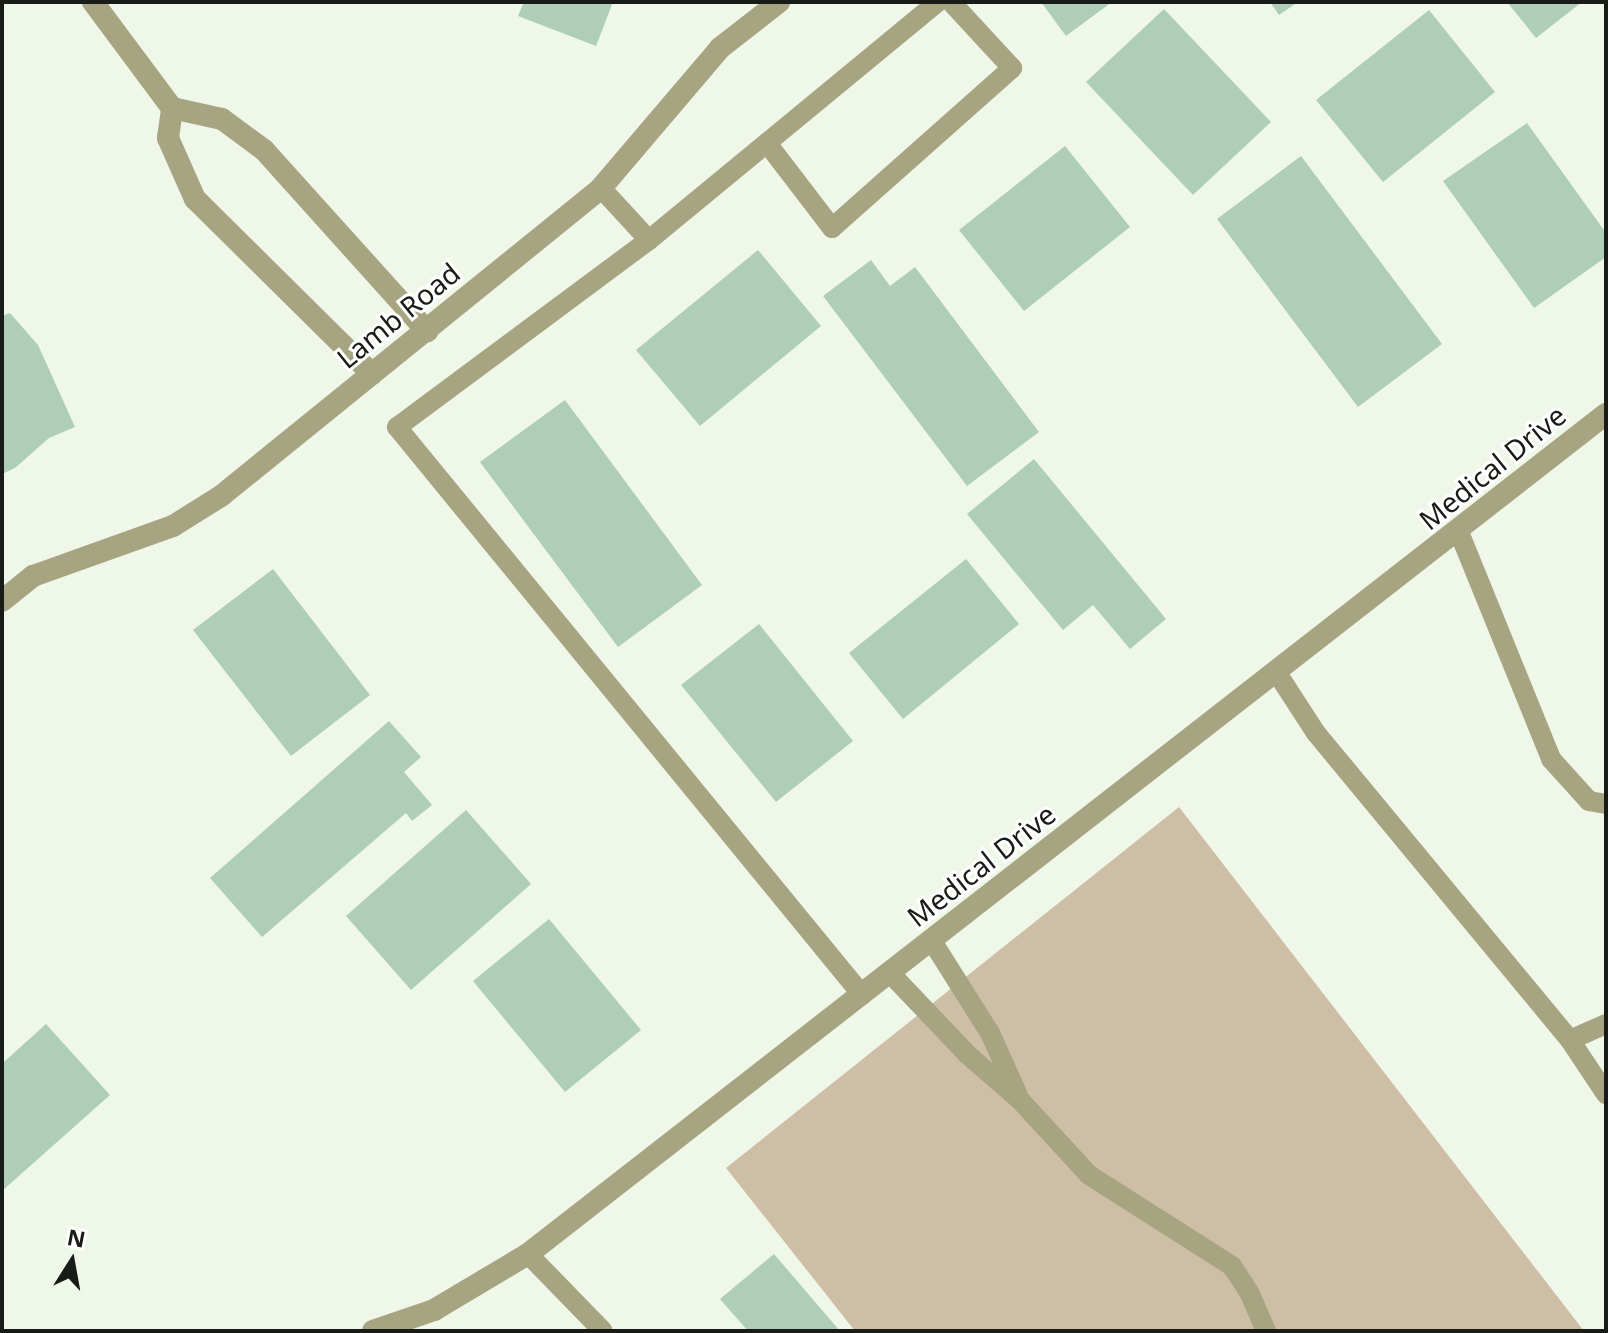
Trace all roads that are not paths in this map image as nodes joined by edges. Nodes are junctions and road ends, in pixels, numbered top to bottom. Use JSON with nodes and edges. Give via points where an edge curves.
{"nodes":[{"id":1,"x":93,"y":2,"type":"edge"},
{"id":2,"x":779,"y":2,"type":"edge"},
{"id":3,"x":938,"y":2,"type":"edge"},
{"id":4,"x":951,"y":2,"type":"edge"},
{"id":5,"x":172,"y":108,"type":"junction"},
{"id":6,"x":767,"y":143,"type":"junction"},
{"id":7,"x":601,"y":188,"type":"junction"},
{"id":8,"x":649,"y":240,"type":"junction"},
{"id":9,"x":427,"y":331,"type":"junction"},
{"id":10,"x":372,"y":374,"type":"junction"},
{"id":11,"x":1606,"y":414,"type":"edge"},
{"id":12,"x":1459,"y":532,"type":"junction"},
{"id":13,"x":2,"y":601,"type":"edge"},
{"id":14,"x":1277,"y":673,"type":"junction"},
{"id":15,"x":1606,"y":804,"type":"edge"},
{"id":16,"x":932,"y":941,"type":"junction"},
{"id":17,"x":890,"y":973,"type":"junction"},
{"id":18,"x":862,"y":995,"type":"junction"},
{"id":19,"x":1606,"y":1024,"type":"edge"},
{"id":20,"x":1570,"y":1040,"type":"junction"},
{"id":21,"x":1606,"y":1094,"type":"edge"},
{"id":22,"x":1020,"y":1100,"type":"junction"},
{"id":23,"x":528,"y":1254,"type":"junction"},
{"id":24,"x":373,"y":1331,"type":"edge"},
{"id":25,"x":603,"y":1331,"type":"edge"},
{"id":26,"x":1266,"y":1331,"type":"edge"}],
"edges":[{"from":1,"to":5,"type":"street"},
{"from":2,"to":7,"type":"street","name":"Lamb Road","via":[[720,48]]},
{"from":3,"to":6,"type":"lane"},
{"from":4,"to":6,"type":"lane","via":[[1012,68],[832,228]]},
{"from":5,"to":9,"type":"street","via":[[222,119],[264,150]]},
{"from":5,"to":10,"type":"street","via":[[168,138],[195,199]]},
{"from":6,"to":8,"type":"lane"},
{"from":7,"to":8,"type":"lane"},
{"from":7,"to":9,"type":"street","name":"Lamb Road"},
{"from":8,"to":18,"type":"lane","via":[[397,427]]},
{"from":9,"to":10,"type":"street","name":"Lamb Road"},
{"from":10,"to":13,"type":"street","name":"Lamb Road","via":[[221,496],[185,518],[33,576]]},
{"from":11,"to":12,"type":"street","name":"Medical Drive"},
{"from":12,"to":14,"type":"street","name":"Medical Drive"},
{"from":12,"to":15,"type":"lane","via":[[1551,759],[1589,801]]},
{"from":14,"to":16,"type":"street","name":"Medical Drive"},
{"from":14,"to":20,"type":"lane","via":[[1316,733]]},
{"from":16,"to":17,"type":"street","name":"Medical Drive"},
{"from":16,"to":22,"type":"lane","via":[[990,1033]]},
{"from":17,"to":18,"type":"street","name":"Medical Drive"},
{"from":17,"to":22,"type":"lane","via":[[968,1055]]},
{"from":18,"to":23,"type":"street","name":"Medical Drive"},
{"from":19,"to":20,"type":"lane"},
{"from":20,"to":21,"type":"lane"},
{"from":22,"to":26,"type":"lane","via":[[1089,1175],[1232,1266]]},
{"from":23,"to":24,"type":"street","name":"Medical Drive","via":[[434,1310]]},
{"from":23,"to":25,"type":"lane"}]}
